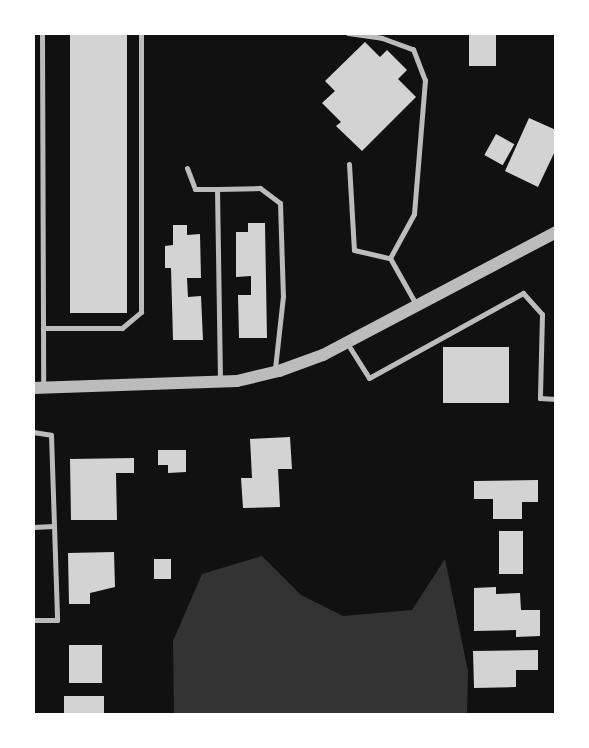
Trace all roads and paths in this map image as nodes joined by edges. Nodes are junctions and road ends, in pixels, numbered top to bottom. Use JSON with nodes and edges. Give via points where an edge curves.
{"nodes":[{"id":1,"x":42,"y":33,"type":"edge"},
{"id":2,"x":141,"y":33,"type":"edge"},
{"id":3,"x":348,"y":33,"type":"edge"},
{"id":4,"x":349,"y":164,"type":"dead end"},
{"id":5,"x":187,"y":168,"type":"dead end"},
{"id":6,"x":217,"y":188,"type":"junction"},
{"id":7,"x":556,"y":232,"type":"edge"},
{"id":8,"x":390,"y":258,"type":"junction"},
{"id":9,"x":416,"y":306,"type":"junction"},
{"id":10,"x":43,"y":328,"type":"junction"},
{"id":11,"x":347,"y":343,"type":"junction"},
{"id":12,"x":275,"y":372,"type":"junction"},
{"id":13,"x":220,"y":382,"type":"junction"},
{"id":14,"x":38,"y":387,"type":"edge"},
{"id":15,"x":556,"y":399,"type":"edge"},
{"id":16,"x":33,"y":432,"type":"edge"},
{"id":17,"x":54,"y":526,"type":"junction"},
{"id":18,"x":33,"y":527,"type":"edge"},
{"id":19,"x":33,"y":620,"type":"edge"}],
"edges":[{"from":1,"to":10,"type":"lane"},
{"from":2,"to":10,"type":"lane","via":[[141,312],[122,328]]},
{"from":3,"to":8,"type":"lane","via":[[413,49],[425,79],[414,215]]},
{"from":4,"to":8,"type":"lane","via":[[354,250]]},
{"from":5,"to":6,"type":"lane","via":[[195,189]]},
{"from":6,"to":12,"type":"lane","via":[[260,188],[280,203],[283,296]]},
{"from":6,"to":13,"type":"lane"},
{"from":7,"to":9,"type":"street"},
{"from":8,"to":9,"type":"lane"},
{"from":9,"to":11,"type":"street"},
{"from":10,"to":14,"type":"lane"},
{"from":11,"to":12,"type":"street"},
{"from":11,"to":15,"type":"lane","via":[[369,378],[523,293],[542,314],[540,398]]},
{"from":12,"to":13,"type":"street"},
{"from":13,"to":14,"type":"street"},
{"from":16,"to":17,"type":"lane","via":[[51,435]]},
{"from":17,"to":18,"type":"lane"},
{"from":17,"to":19,"type":"lane","via":[[57,620]]}]}
